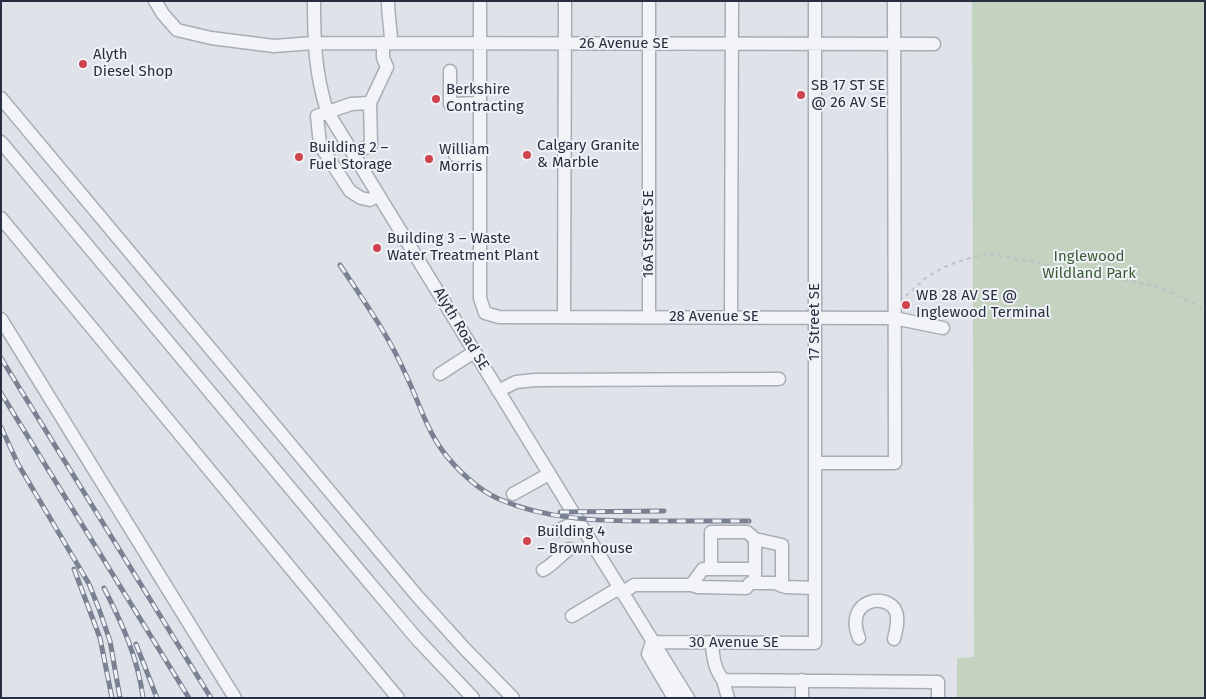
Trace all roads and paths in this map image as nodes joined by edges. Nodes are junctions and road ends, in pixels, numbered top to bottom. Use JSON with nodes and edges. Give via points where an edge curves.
{"nodes":[{"id":1,"x":155,"y":1,"type":"edge"},
{"id":2,"x":314,"y":1,"type":"edge"},
{"id":3,"x":388,"y":1,"type":"edge"},
{"id":4,"x":480,"y":1,"type":"edge"},
{"id":5,"x":565,"y":1,"type":"edge"},
{"id":6,"x":649,"y":1,"type":"edge"},
{"id":7,"x":732,"y":1,"type":"edge"},
{"id":8,"x":815,"y":1,"type":"edge"},
{"id":9,"x":894,"y":1,"type":"edge"},
{"id":10,"x":314,"y":43,"type":"junction"},
{"id":11,"x":387,"y":43,"type":"junction"},
{"id":12,"x":480,"y":43,"type":"junction"},
{"id":13,"x":564,"y":43,"type":"junction"},
{"id":14,"x":649,"y":44,"type":"junction"},
{"id":15,"x":732,"y":44,"type":"junction"},
{"id":16,"x":894,"y":44,"type":"junction"},
{"id":17,"x":934,"y":44,"type":"dead end"},
{"id":18,"x":815,"y":45,"type":"junction"},
{"id":19,"x":450,"y":71,"type":"dead end"},
{"id":20,"x":1,"y":98,"type":"edge"},
{"id":21,"x":370,"y":103,"type":"junction"},
{"id":22,"x":480,"y":103,"type":"junction"},
{"id":23,"x":327,"y":111,"type":"junction"},
{"id":24,"x":1,"y":142,"type":"edge"},
{"id":25,"x":353,"y":154,"type":"junction"},
{"id":26,"x":455,"y":155,"type":"dead end"},
{"id":27,"x":480,"y":155,"type":"junction"},
{"id":28,"x":378,"y":195,"type":"junction"},
{"id":29,"x":1,"y":218,"type":"edge"},
{"id":30,"x":1205,"y":311,"type":"edge"},
{"id":31,"x":894,"y":312,"type":"junction"},
{"id":32,"x":564,"y":317,"type":"junction"},
{"id":33,"x":649,"y":317,"type":"junction"},
{"id":34,"x":732,"y":318,"type":"junction"},
{"id":35,"x":816,"y":318,"type":"junction"},
{"id":36,"x":1,"y":319,"type":"edge"},
{"id":37,"x":942,"y":328,"type":"dead end"},
{"id":38,"x":474,"y":352,"type":"junction"},
{"id":39,"x":440,"y":374,"type":"dead end"},
{"id":40,"x":779,"y":379,"type":"dead end"},
{"id":41,"x":498,"y":391,"type":"junction"},
{"id":42,"x":815,"y":463,"type":"junction"},
{"id":43,"x":549,"y":474,"type":"junction"},
{"id":44,"x":513,"y":494,"type":"dead end"},
{"id":45,"x":577,"y":521,"type":"junction"},
{"id":46,"x":557,"y":531,"type":"dead end"},
{"id":47,"x":755,"y":539,"type":"junction"},
{"id":48,"x":569,"y":549,"type":"dead end"},
{"id":49,"x":711,"y":569,"type":"junction"},
{"id":50,"x":755,"y":569,"type":"junction"},
{"id":51,"x":543,"y":570,"type":"dead end"},
{"id":52,"x":755,"y":583,"type":"junction"},
{"id":53,"x":691,"y":585,"type":"junction"},
{"id":54,"x":782,"y":586,"type":"junction"},
{"id":55,"x":815,"y":588,"type":"junction"},
{"id":56,"x":620,"y":590,"type":"junction"},
{"id":57,"x":572,"y":616,"type":"dead end"},
{"id":58,"x":859,"y":638,"type":"dead end"},
{"id":59,"x":894,"y":639,"type":"dead end"},
{"id":60,"x":652,"y":642,"type":"junction"},
{"id":61,"x":712,"y":643,"type":"junction"},
{"id":62,"x":815,"y":643,"type":"joint"},
{"id":63,"x":723,"y":680,"type":"junction"},
{"id":64,"x":802,"y":680,"type":"junction"},
{"id":65,"x":235,"y":698,"type":"edge"},
{"id":66,"x":398,"y":698,"type":"edge"},
{"id":67,"x":472,"y":698,"type":"edge"},
{"id":68,"x":513,"y":698,"type":"edge"},
{"id":69,"x":674,"y":698,"type":"edge"},
{"id":70,"x":688,"y":698,"type":"edge"},
{"id":71,"x":728,"y":698,"type":"edge"},
{"id":72,"x":802,"y":698,"type":"edge"},
{"id":73,"x":938,"y":698,"type":"edge"}],
"edges":[{"from":1,"to":10,"type":"street","name":"26 Avenue SE","via":[[177,30],[210,38],[274,46]]},
{"from":2,"to":10,"type":"street","name":"Alyth Road SE"},
{"from":3,"to":11,"type":"street","via":[[391,24]]},
{"from":4,"to":12,"type":"street"},
{"from":5,"to":13,"type":"street"},
{"from":6,"to":14,"type":"street","name":"16A Street SE"},
{"from":7,"to":15,"type":"street"},
{"from":8,"to":18,"type":"street","name":"17 Street SE"},
{"from":9,"to":16,"type":"street"},
{"from":10,"to":11,"type":"street","name":"26 Avenue SE"},
{"from":10,"to":23,"type":"street","name":"Alyth Road SE","via":[[319,86]]},
{"from":11,"to":12,"type":"street","name":"26 Avenue SE"},
{"from":11,"to":21,"type":"street","via":[[383,58],[388,67]]},
{"from":12,"to":13,"type":"street","name":"26 Avenue SE"},
{"from":12,"to":22,"type":"street"},
{"from":13,"to":14,"type":"street","name":"26 Avenue SE"},
{"from":13,"to":32,"type":"street"},
{"from":14,"to":15,"type":"street","name":"26 Avenue SE"},
{"from":14,"to":33,"type":"street","name":"16A Street SE"},
{"from":15,"to":18,"type":"street","name":"26 Avenue SE"},
{"from":15,"to":34,"type":"street"},
{"from":16,"to":17,"type":"street","name":"26 Avenue SE"},
{"from":16,"to":18,"type":"street","name":"26 Avenue SE"},
{"from":16,"to":31,"type":"street"},
{"from":18,"to":35,"type":"street","name":"17 Street SE"},
{"from":19,"to":22,"type":"street","via":[[450,104]]},
{"from":20,"to":68,"type":"street","via":[[418,597]]},
{"from":21,"to":23,"type":"street"},
{"from":21,"to":25,"type":"street","via":[[371,145]]},
{"from":22,"to":27,"type":"street"},
{"from":23,"to":25,"type":"street","name":"Alyth Road SE"},
{"from":23,"to":28,"type":"street","via":[[317,116],[320,145],[350,191],[370,200]]},
{"from":24,"to":67,"type":"street","via":[[368,582]]},
{"from":25,"to":28,"type":"street","name":"Alyth Road SE"},
{"from":26,"to":27,"type":"street"},
{"from":27,"to":32,"type":"street","name":"28 Avenue SE","via":[[480,298],[485,313],[499,317]]},
{"from":28,"to":38,"type":"street","name":"Alyth Road SE"},
{"from":29,"to":66,"type":"street"},
{"from":30,"to":31,"type":"path","via":[[1160,287],[992,254],[966,258],[930,276]]},
{"from":31,"to":35,"type":"street","name":"28 Avenue SE"},
{"from":31,"to":37,"type":"street","name":"28 Avenue SE"},
{"from":31,"to":42,"type":"street","via":[[895,463]]},
{"from":32,"to":33,"type":"street","name":"28 Avenue SE"},
{"from":33,"to":34,"type":"street","name":"28 Avenue SE"},
{"from":34,"to":35,"type":"street","name":"28 Avenue SE"},
{"from":35,"to":42,"type":"street","name":"17 Street SE"},
{"from":36,"to":65,"type":"street"},
{"from":38,"to":39,"type":"street"},
{"from":38,"to":41,"type":"street","name":"Alyth Road SE"},
{"from":40,"to":41,"type":"street","via":[[535,380],[516,382]]},
{"from":41,"to":43,"type":"street","name":"Alyth Road SE"},
{"from":42,"to":55,"type":"street","name":"17 Street SE"},
{"from":43,"to":44,"type":"street"},
{"from":43,"to":45,"type":"street","name":"Alyth Road SE"},
{"from":45,"to":46,"type":"street"},
{"from":45,"to":56,"type":"street","name":"Alyth Road SE"},
{"from":47,"to":49,"type":"street","via":[[748,532],[711,532]]},
{"from":47,"to":50,"type":"street"},
{"from":47,"to":54,"type":"street","via":[[782,545]]},
{"from":48,"to":51,"type":"street"},
{"from":49,"to":50,"type":"street"},
{"from":49,"to":53,"type":"street","via":[[703,569]]},
{"from":50,"to":52,"type":"street"},
{"from":52,"to":53,"type":"street","via":[[746,588]]},
{"from":52,"to":54,"type":"street"},
{"from":53,"to":56,"type":"street","via":[[634,585]]},
{"from":54,"to":55,"type":"street"},
{"from":55,"to":62,"type":"street","name":"17 Street SE"},
{"from":56,"to":57,"type":"street"},
{"from":56,"to":60,"type":"street","name":"Alyth Road SE"},
{"from":58,"to":59,"type":"street","via":[[855,629],[859,609],[866,603],[879,601],[890,604],[895,610]]},
{"from":60,"to":61,"type":"street","name":"30 Avenue SE"},
{"from":60,"to":69,"type":"street","via":[[648,654]]},
{"from":60,"to":70,"type":"street","name":"Alyth Road SE"},
{"from":61,"to":62,"type":"street","name":"30 Avenue SE"},
{"from":61,"to":63,"type":"street","via":[[716,671]]},
{"from":63,"to":64,"type":"street"},
{"from":63,"to":71,"type":"street"},
{"from":64,"to":72,"type":"street"},
{"from":64,"to":73,"type":"street","via":[[938,682]]}]}
